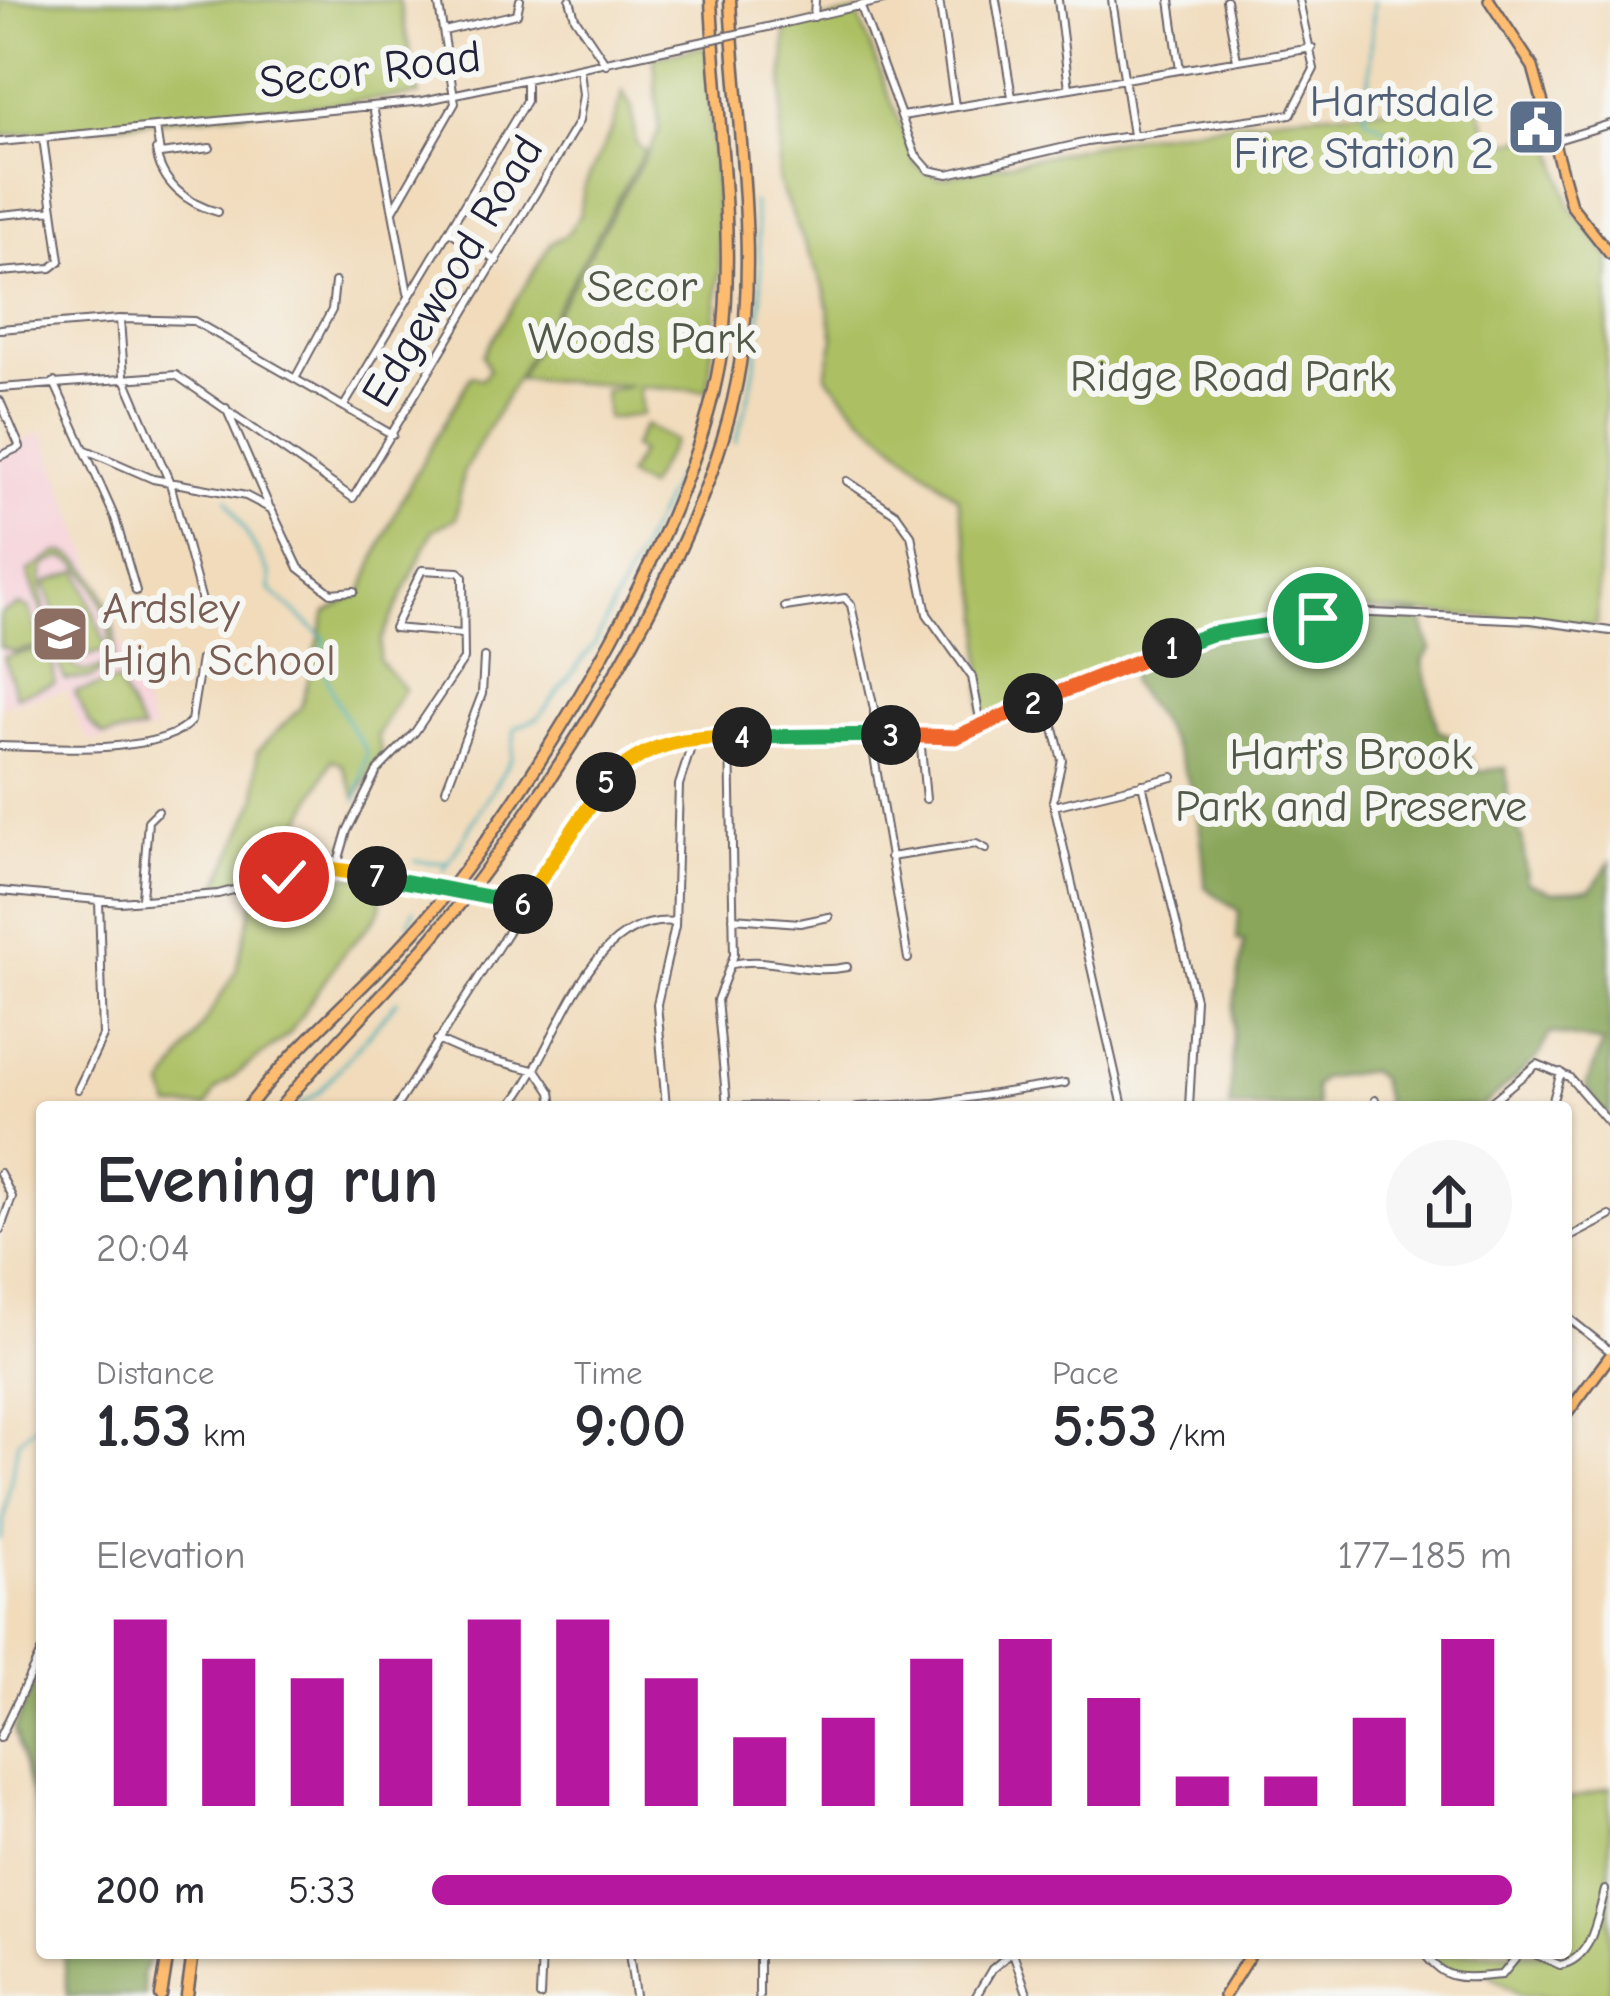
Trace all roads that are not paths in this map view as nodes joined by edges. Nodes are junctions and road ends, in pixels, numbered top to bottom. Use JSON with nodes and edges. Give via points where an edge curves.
{"nodes":[{"id":1,"x":438,"y":0,"type":"edge"},
{"id":2,"x":569,"y":0,"type":"edge"},
{"id":3,"x":711,"y":0,"type":"edge"},
{"id":4,"x":730,"y":0,"type":"edge"},
{"id":5,"x":815,"y":0,"type":"edge"},
{"id":6,"x":884,"y":0,"type":"edge"},
{"id":7,"x":939,"y":0,"type":"edge"},
{"id":8,"x":996,"y":0,"type":"edge"},
{"id":9,"x":1058,"y":0,"type":"edge"},
{"id":10,"x":1112,"y":0,"type":"edge"},
{"id":11,"x":1170,"y":0,"type":"edge"},
{"id":12,"x":1226,"y":0,"type":"edge"},
{"id":13,"x":1299,"y":0,"type":"edge"},
{"id":14,"x":1490,"y":0,"type":"edge"},
{"id":15,"x":520,"y":3,"type":"edge"},
{"id":16,"x":861,"y":7,"type":"junction"},
{"id":17,"x":814,"y":17,"type":"junction"},
{"id":18,"x":444,"y":31,"type":"junction"},
{"id":19,"x":1312,"y":48,"type":"junction"},
{"id":20,"x":1237,"y":60,"type":"junction"},
{"id":21,"x":607,"y":64,"type":"junction"},
{"id":22,"x":580,"y":70,"type":"junction"},
{"id":23,"x":1180,"y":70,"type":"junction"},
{"id":24,"x":1125,"y":79,"type":"junction"},
{"id":25,"x":526,"y":81,"type":"junction"},
{"id":26,"x":1069,"y":88,"type":"junction"},
{"id":27,"x":455,"y":96,"type":"junction"},
{"id":28,"x":1012,"y":97,"type":"junction"},
{"id":29,"x":373,"y":106,"type":"junction"},
{"id":30,"x":955,"y":106,"type":"junction"},
{"id":31,"x":902,"y":116,"type":"junction"},
{"id":32,"x":1610,"y":124,"type":"edge"},
{"id":33,"x":155,"y":127,"type":"junction"},
{"id":34,"x":1133,"y":135,"type":"junction"},
{"id":35,"x":43,"y":138,"type":"junction"},
{"id":36,"x":1555,"y":141,"type":"junction"},
{"id":37,"x":0,"y":142,"type":"edge"},
{"id":38,"x":210,"y":148,"type":"dead end"},
{"id":39,"x":156,"y":150,"type":"junction"},
{"id":40,"x":53,"y":209,"type":"junction"},
{"id":41,"x":218,"y":212,"type":"dead end"},
{"id":42,"x":393,"y":212,"type":"junction"},
{"id":43,"x":0,"y":215,"type":"edge"},
{"id":44,"x":448,"y":230,"type":"junction"},
{"id":45,"x":1610,"y":254,"type":"edge"},
{"id":46,"x":497,"y":261,"type":"junction"},
{"id":47,"x":0,"y":272,"type":"edge"},
{"id":48,"x":335,"y":282,"type":"dead end"},
{"id":49,"x":409,"y":297,"type":"junction"},
{"id":50,"x":120,"y":319,"type":"junction"},
{"id":51,"x":0,"y":329,"type":"edge"},
{"id":52,"x":124,"y":376,"type":"junction"},
{"id":53,"x":296,"y":377,"type":"junction"},
{"id":54,"x":55,"y":382,"type":"junction"},
{"id":55,"x":0,"y":388,"type":"edge"},
{"id":56,"x":0,"y":400,"type":"edge"},
{"id":57,"x":344,"y":406,"type":"junction"},
{"id":58,"x":225,"y":407,"type":"junction"},
{"id":59,"x":393,"y":435,"type":"junction"},
{"id":60,"x":84,"y":448,"type":"junction"},
{"id":61,"x":0,"y":456,"type":"edge"},
{"id":62,"x":847,"y":482,"type":"dead end"},
{"id":63,"x":170,"y":483,"type":"junction"},
{"id":64,"x":271,"y":509,"type":"junction"},
{"id":65,"x":136,"y":591,"type":"dead end"},
{"id":66,"x":354,"y":591,"type":"dead end"},
{"id":67,"x":203,"y":605,"type":"dead end"},
{"id":68,"x":785,"y":607,"type":"dead end"},
{"id":69,"x":1610,"y":631,"type":"edge"},
{"id":70,"x":462,"y":636,"type":"junction"},
{"id":71,"x":484,"y":657,"type":"dead end"},
{"id":72,"x":201,"y":659,"type":"dead end"},
{"id":73,"x":1046,"y":698,"type":"junction"},
{"id":74,"x":981,"y":724,"type":"junction"},
{"id":75,"x":874,"y":734,"type":"junction"},
{"id":76,"x":694,"y":737,"type":"junction"},
{"id":77,"x":730,"y":737,"type":"junction"},
{"id":78,"x":920,"y":737,"type":"junction"},
{"id":79,"x":0,"y":746,"type":"edge"},
{"id":80,"x":1172,"y":777,"type":"dead end"},
{"id":81,"x":1142,"y":784,"type":"junction"},
{"id":82,"x":446,"y":789,"type":"dead end"},
{"id":83,"x":926,"y":800,"type":"dead end"},
{"id":84,"x":1054,"y":806,"type":"junction"},
{"id":85,"x":158,"y":811,"type":"dead end"},
{"id":86,"x":986,"y":849,"type":"dead end"},
{"id":87,"x":890,"y":857,"type":"junction"},
{"id":88,"x":336,"y":869,"type":"junction"},
{"id":89,"x":0,"y":891,"type":"edge"},
{"id":90,"x":142,"y":899,"type":"junction"},
{"id":91,"x":99,"y":900,"type":"junction"},
{"id":92,"x":525,"y":905,"type":"junction"},
{"id":93,"x":829,"y":917,"type":"dead end"},
{"id":94,"x":734,"y":918,"type":"junction"},
{"id":95,"x":675,"y":922,"type":"junction"},
{"id":96,"x":908,"y":959,"type":"dead end"},
{"id":97,"x":733,"y":964,"type":"junction"},
{"id":98,"x":847,"y":967,"type":"dead end"},
{"id":99,"x":437,"y":1040,"type":"junction"},
{"id":100,"x":537,"y":1071,"type":"junction"},
{"id":101,"x":1562,"y":1072,"type":"junction"},
{"id":102,"x":1065,"y":1083,"type":"dead end"},
{"id":103,"x":78,"y":1089,"type":"dead end"},
{"id":104,"x":254,"y":1101,"type":"edge"},
{"id":105,"x":286,"y":1101,"type":"edge"},
{"id":106,"x":399,"y":1101,"type":"edge"},
{"id":107,"x":514,"y":1101,"type":"edge"},
{"id":108,"x":552,"y":1101,"type":"edge"},
{"id":109,"x":665,"y":1101,"type":"edge"},
{"id":110,"x":725,"y":1101,"type":"edge"},
{"id":111,"x":948,"y":1101,"type":"edge"},
{"id":112,"x":1122,"y":1101,"type":"edge"},
{"id":113,"x":1189,"y":1101,"type":"edge"},
{"id":114,"x":1492,"y":1101,"type":"edge"},
{"id":115,"x":1553,"y":1101,"type":"edge"},
{"id":116,"x":1610,"y":1124,"type":"edge"},
{"id":117,"x":0,"y":1173,"type":"edge"},
{"id":118,"x":1610,"y":1216,"type":"edge"},
{"id":119,"x":0,"y":1230,"type":"edge"},
{"id":120,"x":1572,"y":1236,"type":"edge"},
{"id":121,"x":1572,"y":1321,"type":"edge"},
{"id":122,"x":1610,"y":1353,"type":"edge"},
{"id":123,"x":1572,"y":1407,"type":"edge"},
{"id":124,"x":36,"y":1663,"type":"edge"},
{"id":125,"x":0,"y":1738,"type":"edge"},
{"id":126,"x":1605,"y":1890,"type":"dead end"},
{"id":127,"x":166,"y":1959,"type":"edge"},
{"id":128,"x":192,"y":1959,"type":"edge"},
{"id":129,"x":542,"y":1959,"type":"edge"},
{"id":130,"x":629,"y":1959,"type":"edge"},
{"id":131,"x":760,"y":1959,"type":"edge"},
{"id":132,"x":1004,"y":1959,"type":"edge"},
{"id":133,"x":1014,"y":1959,"type":"edge"},
{"id":134,"x":1247,"y":1959,"type":"edge"},
{"id":135,"x":1430,"y":1959,"type":"edge"},
{"id":136,"x":1515,"y":1959,"type":"edge"},
{"id":137,"x":1546,"y":1959,"type":"edge"},
{"id":138,"x":161,"y":1996,"type":"edge"},
{"id":139,"x":187,"y":1996,"type":"edge"},
{"id":140,"x":539,"y":1996,"type":"edge"},
{"id":141,"x":634,"y":1996,"type":"edge"},
{"id":142,"x":759,"y":1996,"type":"edge"},
{"id":143,"x":976,"y":1996,"type":"edge"},
{"id":144,"x":1028,"y":1996,"type":"edge"},
{"id":145,"x":1224,"y":1996,"type":"edge"}],
"edges":[{"from":1,"to":18,"type":"street"},
{"from":2,"to":21,"type":"street"},
{"from":3,"to":104,"type":"highway","via":[[725,307],[714,396],[685,483],[604,646],[470,864]]},
{"from":4,"to":105,"type":"highway","via":[[744,326],[734,398],[705,485],[626,649],[521,820],[434,936]]},
{"from":5,"to":17,"type":"street"},
{"from":6,"to":16,"type":"street","name":"Secor Road"},
{"from":7,"to":30,"type":"street"},
{"from":8,"to":28,"type":"street"},
{"from":9,"to":26,"type":"street"},
{"from":10,"to":24,"type":"street"},
{"from":11,"to":23,"type":"street"},
{"from":12,"to":20,"type":"street"},
{"from":13,"to":19,"type":"street"},
{"from":14,"to":36,"type":"main road","via":[[1533,67]]},
{"from":15,"to":18,"type":"street","via":[[517,14]]},
{"from":16,"to":17,"type":"street","name":"Secor Road"},
{"from":16,"to":31,"type":"street"},
{"from":17,"to":21,"type":"street","name":"Secor Road","bridge":true},
{"from":18,"to":27,"type":"street"},
{"from":19,"to":20,"type":"street"},
{"from":19,"to":34,"type":"street","via":[[1313,78],[1291,114]]},
{"from":20,"to":23,"type":"street"},
{"from":21,"to":22,"type":"street","name":"Secor Road"},
{"from":22,"to":25,"type":"street","name":"Secor Road"},
{"from":22,"to":46,"type":"street","name":"Edgewood Road","via":[[579,121]]},
{"from":23,"to":24,"type":"street"},
{"from":24,"to":26,"type":"street"},
{"from":24,"to":34,"type":"street"},
{"from":25,"to":27,"type":"street","name":"Secor Road"},
{"from":25,"to":44,"type":"street","via":[[526,101]]},
{"from":26,"to":28,"type":"street"},
{"from":27,"to":29,"type":"street","name":"Secor Road"},
{"from":27,"to":42,"type":"street","via":[[452,115]]},
{"from":28,"to":30,"type":"street"},
{"from":29,"to":33,"type":"street","name":"Secor Road"},
{"from":29,"to":42,"type":"street"},
{"from":30,"to":31,"type":"street"},
{"from":31,"to":34,"type":"street","via":[[915,154],[932,172]]},
{"from":32,"to":36,"type":"street"},
{"from":33,"to":35,"type":"street","name":"Secor Road"},
{"from":33,"to":39,"type":"street"},
{"from":35,"to":37,"type":"street","name":"Secor Road"},
{"from":35,"to":40,"type":"street"},
{"from":36,"to":45,"type":"main road","via":[[1570,205]]},
{"from":38,"to":39,"type":"street"},
{"from":39,"to":41,"type":"street","via":[[158,167],[181,196]]},
{"from":40,"to":43,"type":"street"},
{"from":40,"to":47,"type":"street","via":[[59,262]]},
{"from":42,"to":49,"type":"street"},
{"from":44,"to":46,"type":"street"},
{"from":44,"to":49,"type":"street"},
{"from":46,"to":59,"type":"street","name":"Edgewood Road"},
{"from":48,"to":53,"type":"street","via":[[332,310]]},
{"from":49,"to":57,"type":"street"},
{"from":50,"to":51,"type":"street"},
{"from":50,"to":52,"type":"street"},
{"from":50,"to":53,"type":"street","via":[[194,321]]},
{"from":52,"to":54,"type":"street"},
{"from":52,"to":58,"type":"street","via":[[176,375]]},
{"from":52,"to":63,"type":"street"},
{"from":53,"to":57,"type":"street"},
{"from":54,"to":55,"type":"street"},
{"from":54,"to":60,"type":"street"},
{"from":56,"to":61,"type":"street","via":[[20,447]]},
{"from":57,"to":59,"type":"street"},
{"from":58,"to":59,"type":"street","name":"Edgewood Road","via":[[352,498]]},
{"from":58,"to":64,"type":"street"},
{"from":60,"to":63,"type":"street"},
{"from":60,"to":65,"type":"street"},
{"from":62,"to":74,"type":"street","via":[[907,527],[927,614],[972,677]]},
{"from":63,"to":64,"type":"street","via":[[247,496]]},
{"from":63,"to":67,"type":"street"},
{"from":64,"to":66,"type":"street","via":[[309,578],[331,593]]},
{"from":68,"to":75,"type":"street","via":[[849,601]]},
{"from":69,"to":73,"type":"street","via":[[1349,613],[1211,634]]},
{"from":70,"to":70,"type":"street","via":[[459,572],[422,570],[394,628]]},
{"from":70,"to":88,"type":"street","via":[[458,673],[377,771]]},
{"from":71,"to":82,"type":"street","via":[[482,694]]},
{"from":72,"to":79,"type":"street","via":[[191,721],[177,733],[84,748]]},
{"from":73,"to":74,"type":"street"},
{"from":73,"to":84,"type":"street","via":[[1062,760]]},
{"from":74,"to":78,"type":"street","via":[[956,737]]},
{"from":75,"to":77,"type":"street"},
{"from":75,"to":78,"type":"street"},
{"from":75,"to":87,"type":"street"},
{"from":76,"to":77,"type":"street"},
{"from":76,"to":92,"type":"street","via":[[640,755],[599,789]]},
{"from":76,"to":95,"type":"street","via":[[675,819]]},
{"from":77,"to":94,"type":"street"},
{"from":78,"to":83,"type":"street"},
{"from":80,"to":81,"type":"street"},
{"from":81,"to":84,"type":"street"},
{"from":81,"to":113,"type":"street","via":[[1196,999]]},
{"from":84,"to":112,"type":"street"},
{"from":85,"to":90,"type":"street","via":[[148,821]]},
{"from":86,"to":87,"type":"street"},
{"from":87,"to":96,"type":"street"},
{"from":88,"to":90,"type":"street","via":[[218,894]]},
{"from":88,"to":92,"type":"street","bridge":true},
{"from":89,"to":91,"type":"street"},
{"from":90,"to":91,"type":"street"},
{"from":91,"to":103,"type":"street","via":[[103,1036]]},
{"from":92,"to":99,"type":"street"},
{"from":93,"to":94,"type":"street"},
{"from":94,"to":97,"type":"street"},
{"from":95,"to":100,"type":"street","via":[[639,925],[603,953]]},
{"from":95,"to":109,"type":"street","via":[[657,1004]]},
{"from":97,"to":98,"type":"street","via":[[806,972]]},
{"from":97,"to":110,"type":"street","via":[[717,1000]]},
{"from":99,"to":100,"type":"street"},
{"from":99,"to":106,"type":"street"},
{"from":100,"to":107,"type":"street"},
{"from":100,"to":108,"type":"street"},
{"from":101,"to":114,"type":"street","via":[[1537,1064]]},
{"from":101,"to":115,"type":"street"},
{"from":101,"to":116,"type":"street"},
{"from":102,"to":111,"type":"street"},
{"from":117,"to":119,"type":"street","via":[[12,1197]]},
{"from":118,"to":120,"type":"street"},
{"from":121,"to":122,"type":"street"},
{"from":122,"to":123,"type":"main road"},
{"from":124,"to":125,"type":"street"},
{"from":126,"to":137,"type":"street","via":[[1576,1959]]},
{"from":127,"to":138,"type":"highway"},
{"from":128,"to":139,"type":"highway"},
{"from":129,"to":140,"type":"street"},
{"from":130,"to":141,"type":"street"},
{"from":131,"to":142,"type":"street"},
{"from":132,"to":143,"type":"street"},
{"from":133,"to":144,"type":"street"},
{"from":134,"to":145,"type":"main road"},
{"from":135,"to":136,"type":"street","via":[[1462,1981],[1502,1975]]}]}
